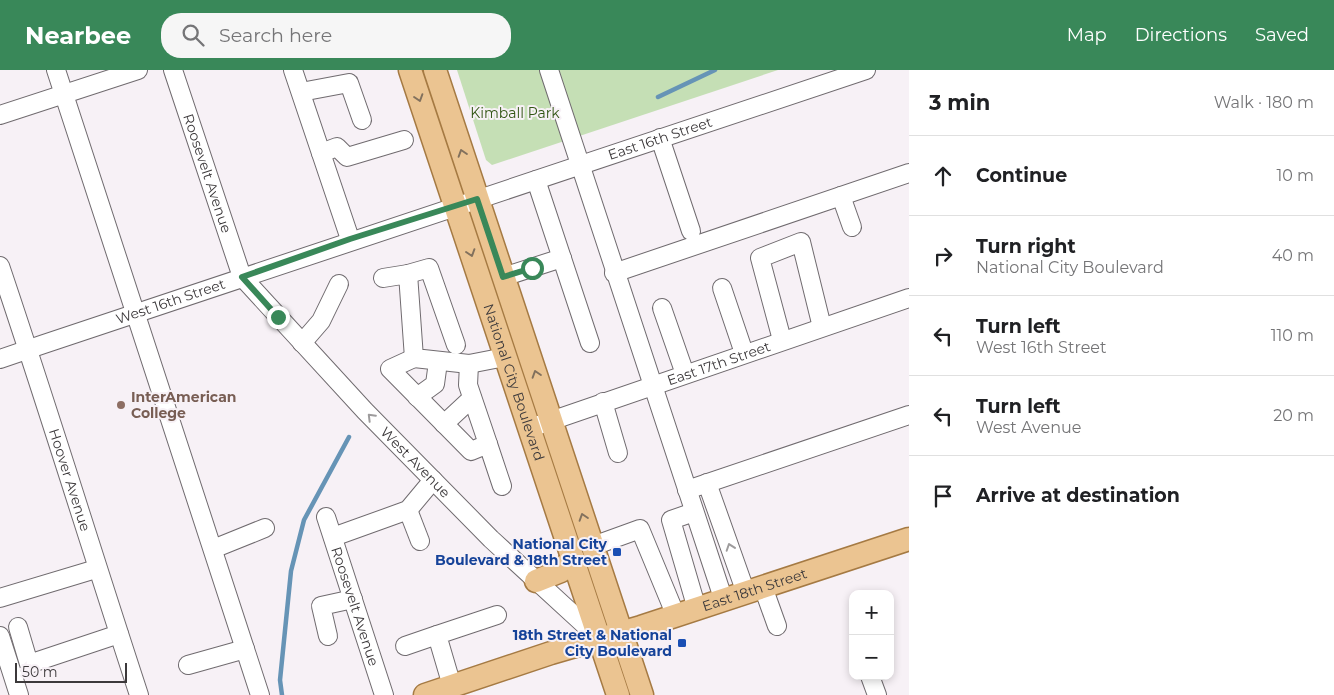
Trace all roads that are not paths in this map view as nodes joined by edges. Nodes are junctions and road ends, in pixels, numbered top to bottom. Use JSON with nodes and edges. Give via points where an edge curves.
{"nodes":[{"id":1,"x":56,"y":70,"type":"edge"},
{"id":2,"x":138,"y":70,"type":"edge"},
{"id":3,"x":173,"y":70,"type":"edge"},
{"id":4,"x":293,"y":70,"type":"edge"},
{"id":5,"x":410,"y":70,"type":"edge"},
{"id":6,"x":434,"y":70,"type":"edge"},
{"id":7,"x":549,"y":70,"type":"edge"},
{"id":8,"x":866,"y":70,"type":"edge"},
{"id":9,"x":301,"y":92,"type":"junction"},
{"id":10,"x":63,"y":94,"type":"junction"},
{"id":11,"x":0,"y":115,"type":"edge"},
{"id":12,"x":362,"y":120,"type":"dead end"},
{"id":13,"x":660,"y":138,"type":"junction"},
{"id":14,"x":404,"y":140,"type":"dead end"},
{"id":15,"x":321,"y":153,"type":"junction"},
{"id":16,"x":580,"y":165,"type":"junction"},
{"id":17,"x":909,"y":173,"type":"edge"},
{"id":18,"x":536,"y":180,"type":"junction"},
{"id":19,"x":841,"y":196,"type":"junction"},
{"id":20,"x":477,"y":199,"type":"junction"},
{"id":21,"x":455,"y":206,"type":"junction"},
{"id":22,"x":852,"y":227,"type":"dead end"},
{"id":23,"x":690,"y":231,"type":"dead end"},
{"id":24,"x":350,"y":239,"type":"junction"},
{"id":25,"x":562,"y":258,"type":"junction"},
{"id":26,"x":0,"y":266,"type":"edge"},
{"id":27,"x":614,"y":273,"type":"junction"},
{"id":28,"x":408,"y":274,"type":"junction"},
{"id":29,"x":242,"y":277,"type":"junction"},
{"id":30,"x":503,"y":277,"type":"junction"},
{"id":31,"x":383,"y":278,"type":"dead end"},
{"id":32,"x":339,"y":284,"type":"dead end"},
{"id":33,"x":722,"y":288,"type":"dead end"},
{"id":34,"x":909,"y":298,"type":"edge"},
{"id":35,"x":662,"y":308,"type":"dead end"},
{"id":36,"x":137,"y":314,"type":"junction"},
{"id":37,"x":822,"y":327,"type":"junction"},
{"id":38,"x":782,"y":340,"type":"junction"},
{"id":39,"x":302,"y":343,"type":"junction"},
{"id":40,"x":590,"y":343,"type":"dead end"},
{"id":41,"x":456,"y":346,"type":"dead end"},
{"id":42,"x":28,"y":349,"type":"junction"},
{"id":43,"x":744,"y":353,"type":"junction"},
{"id":44,"x":505,"y":357,"type":"junction"},
{"id":45,"x":414,"y":358,"type":"junction"},
{"id":46,"x":0,"y":359,"type":"edge"},
{"id":47,"x":438,"y":362,"type":"junction"},
{"id":48,"x":468,"y":364,"type":"junction"},
{"id":49,"x":685,"y":374,"type":"junction"},
{"id":50,"x":652,"y":385,"type":"junction"},
{"id":51,"x":417,"y":397,"type":"junction"},
{"id":52,"x":472,"y":398,"type":"junction"},
{"id":53,"x":603,"y":402,"type":"junction"},
{"id":54,"x":909,"y":415,"type":"edge"},
{"id":55,"x":551,"y":420,"type":"junction"},
{"id":56,"x":444,"y":424,"type":"junction"},
{"id":57,"x":529,"y":428,"type":"junction"},
{"id":58,"x":488,"y":444,"type":"junction"},
{"id":59,"x":618,"y":453,"type":"dead end"},
{"id":60,"x":433,"y":480,"type":"junction"},
{"id":61,"x":708,"y":483,"type":"junction"},
{"id":62,"x":502,"y":486,"type":"dead end"},
{"id":63,"x":687,"y":490,"type":"junction"},
{"id":64,"x":408,"y":510,"type":"junction"},
{"id":65,"x":694,"y":512,"type":"junction"},
{"id":66,"x":326,"y":517,"type":"dead end"},
{"id":67,"x":265,"y":528,"type":"dead end"},
{"id":68,"x":333,"y":537,"type":"junction"},
{"id":69,"x":909,"y":539,"type":"edge"},
{"id":70,"x":420,"y":541,"type":"dead end"},
{"id":71,"x":593,"y":546,"type":"junction"},
{"id":72,"x":213,"y":549,"type":"junction"},
{"id":73,"x":572,"y":558,"type":"junction"},
{"id":74,"x":96,"y":569,"type":"junction"},
{"id":75,"x":536,"y":581,"type":"junction"},
{"id":76,"x":755,"y":590,"type":"junction"},
{"id":77,"x":0,"y":598,"type":"edge"},
{"id":78,"x":353,"y":599,"type":"junction"},
{"id":79,"x":724,"y":601,"type":"junction"},
{"id":80,"x":697,"y":609,"type":"junction"},
{"id":81,"x":497,"y":615,"type":"dead end"},
{"id":82,"x":676,"y":616,"type":"junction"},
{"id":83,"x":777,"y":626,"type":"dead end"},
{"id":84,"x":18,"y":627,"type":"dead end"},
{"id":85,"x":622,"y":633,"type":"junction"},
{"id":86,"x":119,"y":634,"type":"junction"},
{"id":87,"x":437,"y":635,"type":"junction"},
{"id":88,"x":0,"y":636,"type":"edge"},
{"id":89,"x":328,"y":636,"type":"dead end"},
{"id":90,"x":600,"y":639,"type":"junction"},
{"id":91,"x":405,"y":646,"type":"dead end"},
{"id":92,"x":245,"y":649,"type":"junction"},
{"id":93,"x":188,"y":665,"type":"dead end"},
{"id":94,"x":871,"y":680,"type":"edge"},
{"id":95,"x":452,"y":686,"type":"junction"},
{"id":96,"x":19,"y":695,"type":"edge"},
{"id":97,"x":139,"y":695,"type":"edge"},
{"id":98,"x":260,"y":695,"type":"edge"},
{"id":99,"x":384,"y":695,"type":"edge"},
{"id":100,"x":425,"y":695,"type":"edge"},
{"id":101,"x":618,"y":695,"type":"edge"},
{"id":102,"x":642,"y":695,"type":"edge"},
{"id":103,"x":876,"y":695,"type":"edge"}],
"edges":[{"from":1,"to":10,"type":"street"},
{"from":2,"to":10,"type":"street"},
{"from":3,"to":29,"type":"street","name":"Roosevelt Avenue"},
{"from":4,"to":9,"type":"street"},
{"from":5,"to":21,"type":"main road","name":"National City Boulevard","one_way":true},
{"from":20,"to":6,"type":"main road","name":"National City Boulevard","one_way":true},
{"from":7,"to":16,"type":"street"},
{"from":8,"to":13,"type":"street","name":"East 16th Street"},
{"from":9,"to":12,"type":"street","via":[[349,82]]},
{"from":9,"to":15,"type":"street"},
{"from":10,"to":11,"type":"street"},
{"from":10,"to":36,"type":"street"},
{"from":13,"to":16,"type":"street","name":"East 16th Street"},
{"from":13,"to":23,"type":"street"},
{"from":14,"to":15,"type":"street","via":[[347,157],[337,146]]},
{"from":15,"to":24,"type":"street"},
{"from":16,"to":18,"type":"street","name":"East 16th Street"},
{"from":16,"to":27,"type":"street"},
{"from":17,"to":19,"type":"street"},
{"from":18,"to":20,"type":"street","name":"East 16th Street"},
{"from":18,"to":25,"type":"street"},
{"from":19,"to":22,"type":"street"},
{"from":19,"to":27,"type":"street"},
{"from":20,"to":21,"type":"street","name":"East 16th Street"},
{"from":20,"to":30,"type":"main road","name":"National City Boulevard"},
{"from":21,"to":24,"type":"street","name":"West 16th Street"},
{"from":21,"to":44,"type":"main road","name":"National City Boulevard","one_way":true},
{"from":24,"to":29,"type":"street","name":"West 16th Street"},
{"from":25,"to":30,"type":"street"},
{"from":25,"to":40,"type":"street"},
{"from":26,"to":42,"type":"street","name":"Hoover Avenue"},
{"from":27,"to":50,"type":"street"},
{"from":28,"to":31,"type":"street"},
{"from":28,"to":41,"type":"street","via":[[430,268]]},
{"from":28,"to":45,"type":"street"},
{"from":29,"to":36,"type":"street","name":"West 16th Street"},
{"from":29,"to":39,"type":"street","name":"West Avenue"},
{"from":55,"to":30,"type":"main road","name":"National City Boulevard","one_way":true},
{"from":32,"to":39,"type":"street","via":[[321,321]]},
{"from":33,"to":43,"type":"street"},
{"from":34,"to":37,"type":"street","name":"East 17th Street"},
{"from":35,"to":49,"type":"street"},
{"from":36,"to":42,"type":"street","name":"West 16th Street"},
{"from":36,"to":72,"type":"street"},
{"from":37,"to":38,"type":"street","name":"East 17th Street"},
{"from":37,"to":38,"type":"street","via":[[801,242],[760,258]]},
{"from":38,"to":43,"type":"street","name":"East 17th Street"},
{"from":60,"to":39,"type":"street","name":"West Avenue","one_way":true},
{"from":42,"to":46,"type":"street","name":"West 16th Street"},
{"from":42,"to":74,"type":"street","name":"Hoover Avenue"},
{"from":43,"to":49,"type":"street","name":"East 17th Street"},
{"from":44,"to":48,"type":"street"},
{"from":44,"to":57,"type":"main road","name":"National City Boulevard"},
{"from":45,"to":47,"type":"street"},
{"from":45,"to":51,"type":"street","via":[[390,369]]},
{"from":47,"to":48,"type":"street"},
{"from":47,"to":51,"type":"street","via":[[435,384]]},
{"from":48,"to":52,"type":"street"},
{"from":49,"to":50,"type":"street","name":"East 17th Street"},
{"from":50,"to":53,"type":"street","name":"East 17th Street"},
{"from":50,"to":63,"type":"street"},
{"from":51,"to":56,"type":"street"},
{"from":52,"to":56,"type":"street"},
{"from":52,"to":58,"type":"street"},
{"from":53,"to":55,"type":"street","name":"East 17th Street"},
{"from":53,"to":59,"type":"street"},
{"from":54,"to":61,"type":"street"},
{"from":55,"to":57,"type":"street","name":"East 17th Street"},
{"from":71,"to":55,"type":"main road","name":"National City Boulevard","one_way":true},
{"from":56,"to":58,"type":"street","via":[[471,451]]},
{"from":57,"to":73,"type":"main road","name":"National City Boulevard"},
{"from":58,"to":62,"type":"street"},
{"from":60,"to":64,"type":"street"},
{"from":60,"to":75,"type":"street","name":"West Avenue"},
{"from":61,"to":63,"type":"street"},
{"from":76,"to":61,"type":"street","one_way":true},
{"from":63,"to":65,"type":"street"},
{"from":64,"to":68,"type":"street"},
{"from":64,"to":70,"type":"street"},
{"from":65,"to":79,"type":"street"},
{"from":65,"to":80,"type":"street","via":[[671,520]]},
{"from":66,"to":68,"type":"street","name":"Roosevelt Avenue"},
{"from":67,"to":72,"type":"street"},
{"from":68,"to":78,"type":"street","name":"Roosevelt Avenue"},
{"from":69,"to":76,"type":"main road","name":"East 18th Street"},
{"from":71,"to":82,"type":"street","via":[[640,529]]},
{"from":71,"to":85,"type":"main road","name":"National City Boulevard"},
{"from":72,"to":92,"type":"street"},
{"from":73,"to":75,"type":"main road","via":[[561,571]]},
{"from":73,"to":90,"type":"main road","name":"National City Boulevard"},
{"from":74,"to":77,"type":"street"},
{"from":74,"to":86,"type":"street","name":"Hoover Avenue"},
{"from":75,"to":90,"type":"street","name":"West Avenue"},
{"from":76,"to":79,"type":"main road","name":"East 18th Street"},
{"from":76,"to":83,"type":"street"},
{"from":78,"to":89,"type":"street","via":[[321,606]]},
{"from":78,"to":99,"type":"street","name":"Roosevelt Avenue"},
{"from":79,"to":80,"type":"main road","name":"East 18th Street"},
{"from":80,"to":82,"type":"main road","name":"East 18th Street"},
{"from":81,"to":87,"type":"street"},
{"from":82,"to":85,"type":"main road","name":"East 18th Street"},
{"from":84,"to":86,"type":"street","via":[[29,664]]},
{"from":85,"to":90,"type":"main road","name":"East 18th Street"},
{"from":85,"to":102,"type":"main road","name":"National City Boulevard"},
{"from":86,"to":97,"type":"street","name":"Hoover Avenue"},
{"from":87,"to":91,"type":"street"},
{"from":87,"to":95,"type":"street"},
{"from":88,"to":96,"type":"street"},
{"from":90,"to":95,"type":"main road","name":"East 18th Street"},
{"from":90,"to":101,"type":"main road","name":"National City Boulevard"},
{"from":92,"to":93,"type":"street"},
{"from":92,"to":98,"type":"street"},
{"from":94,"to":103,"type":"street"},
{"from":95,"to":100,"type":"main road","name":"East 18th Street"}]}
